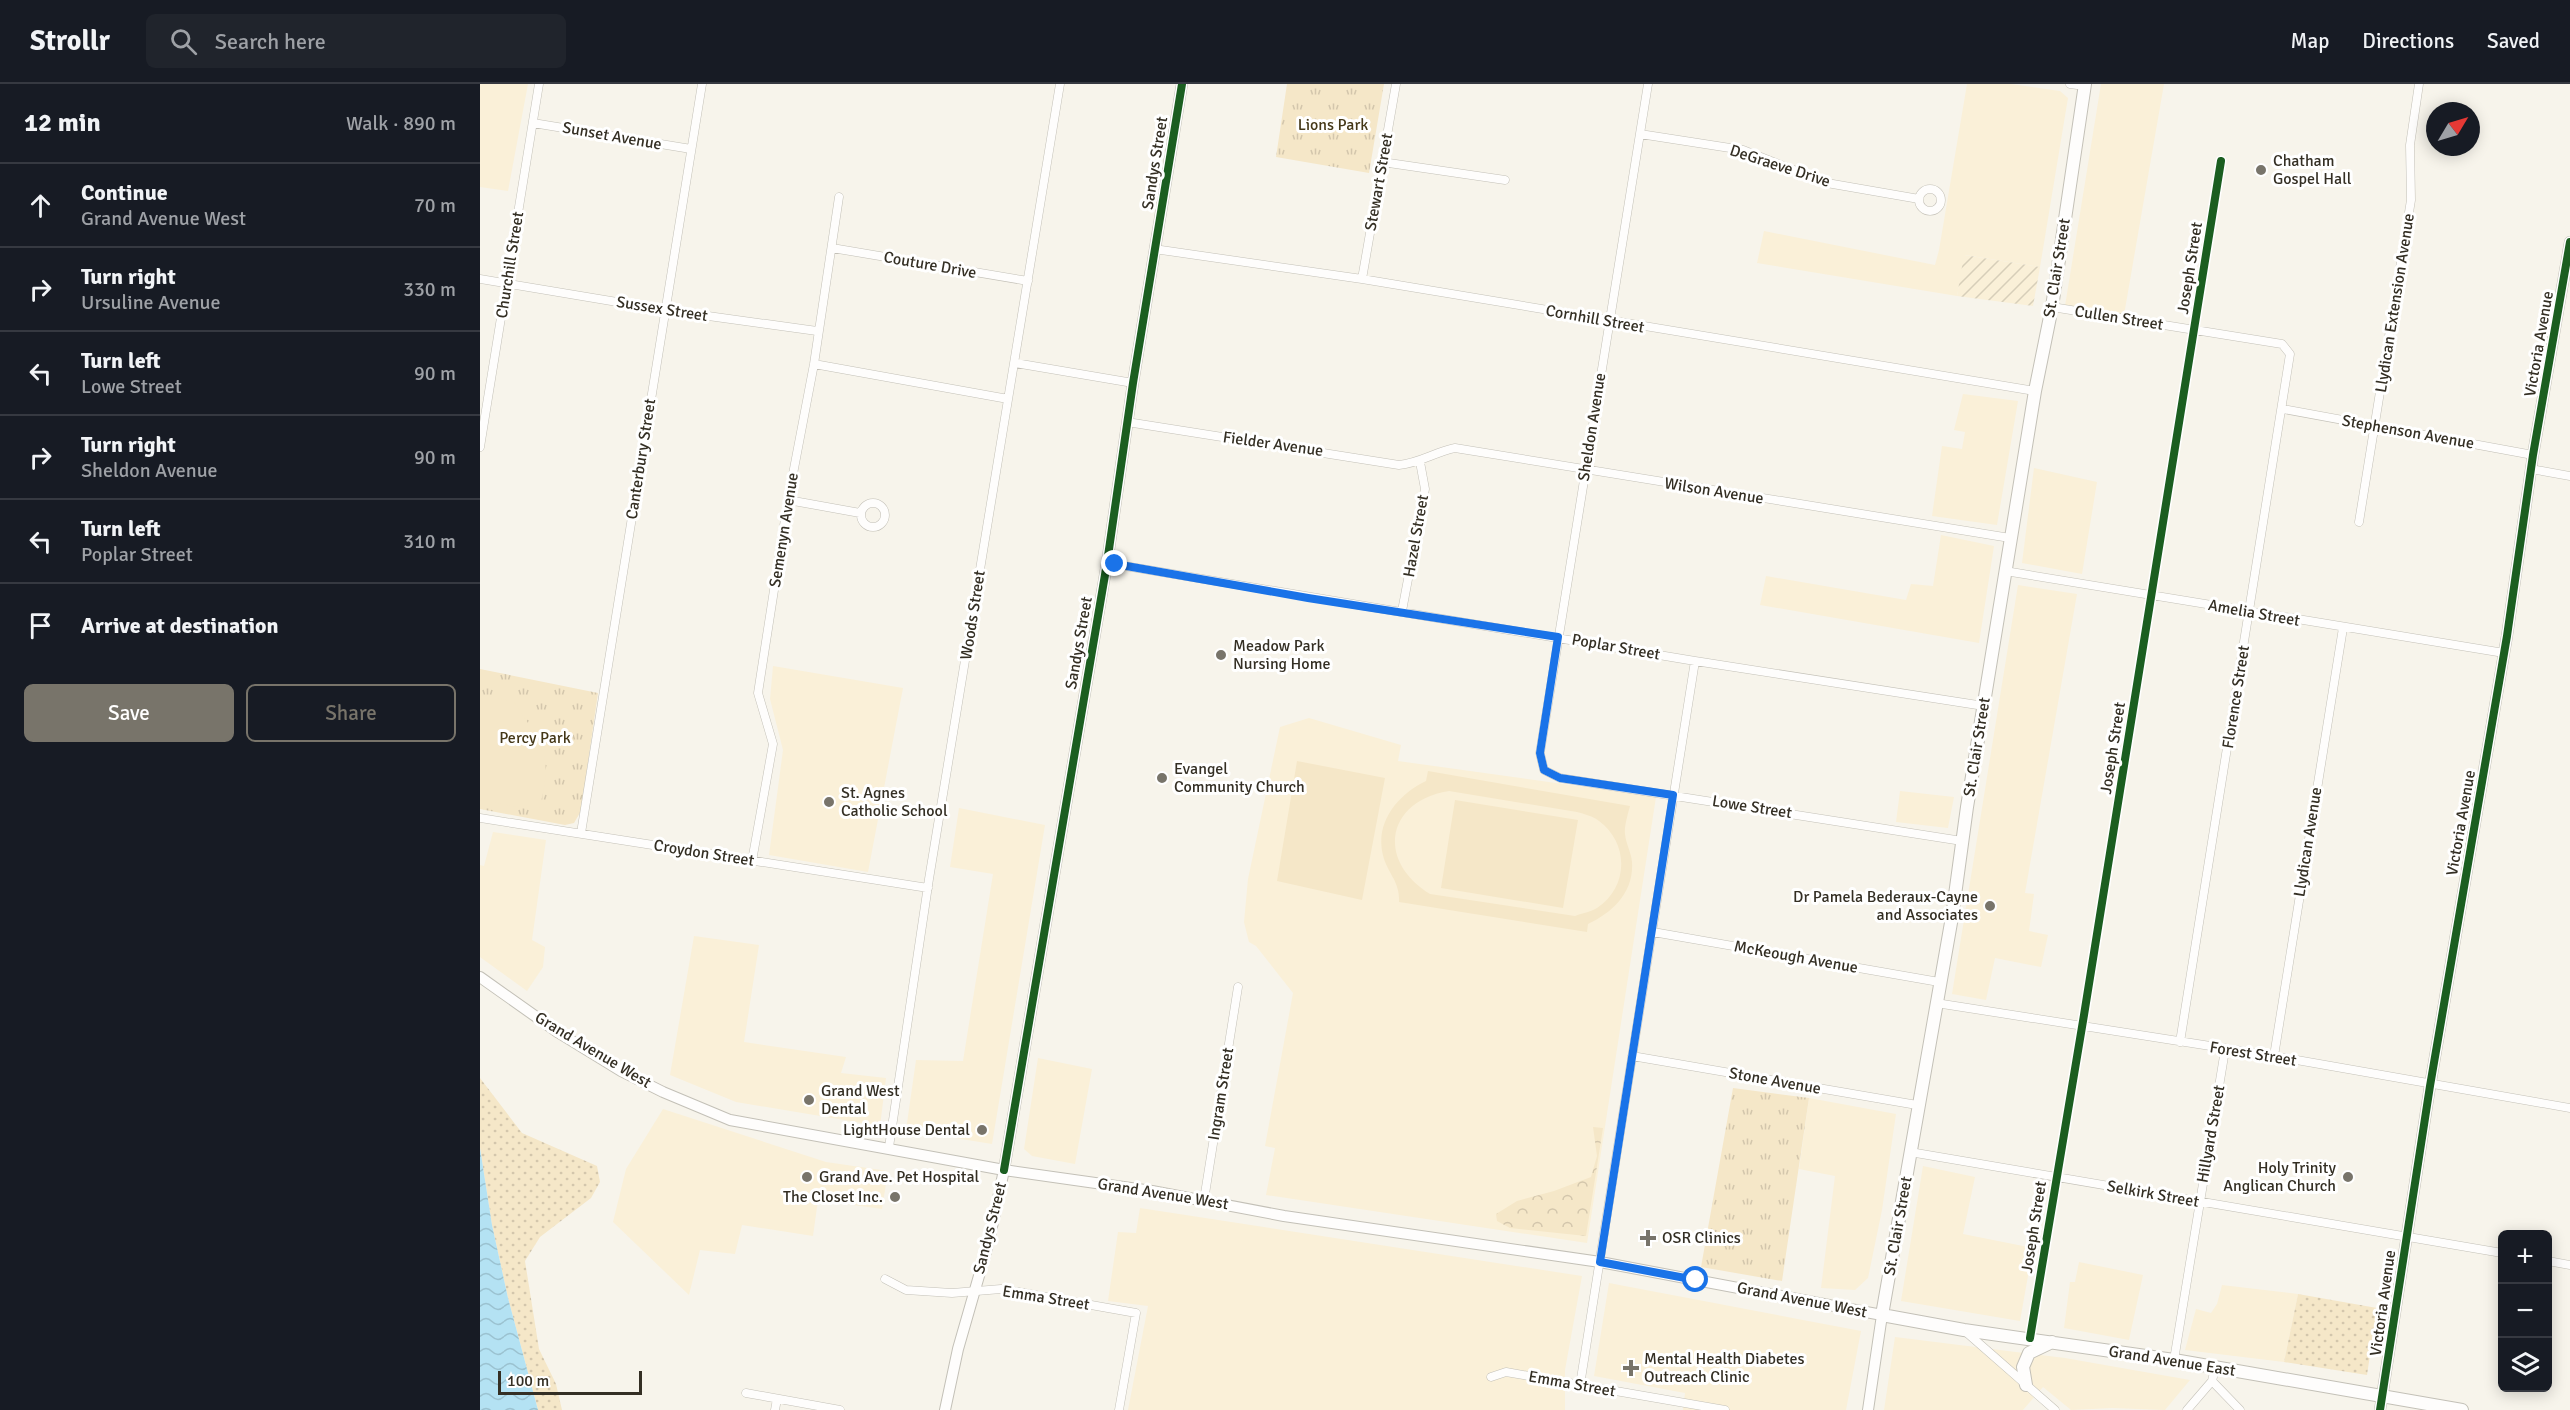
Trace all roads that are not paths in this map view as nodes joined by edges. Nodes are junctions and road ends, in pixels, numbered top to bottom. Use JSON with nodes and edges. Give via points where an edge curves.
{"nodes":[{"id":1,"x":539,"y":84,"type":"edge"},
{"id":2,"x":702,"y":84,"type":"edge"},
{"id":3,"x":1060,"y":84,"type":"edge"},
{"id":4,"x":1182,"y":84,"type":"edge"},
{"id":5,"x":1396,"y":84,"type":"edge"},
{"id":6,"x":1648,"y":84,"type":"edge"},
{"id":7,"x":2070,"y":84,"type":"edge"},
{"id":8,"x":2420,"y":84,"type":"edge"},
{"id":9,"x":2085,"y":85,"type":"edge"},
{"id":10,"x":533,"y":123,"type":"junction"},
{"id":11,"x":1641,"y":134,"type":"junction"},
{"id":12,"x":691,"y":149,"type":"junction"},
{"id":13,"x":2221,"y":161,"type":"dead end"},
{"id":14,"x":1382,"y":162,"type":"junction"},
{"id":15,"x":1505,"y":180,"type":"dead end"},
{"id":16,"x":838,"y":197,"type":"dead end"},
{"id":17,"x":1919,"y":199,"type":"dead end"},
{"id":18,"x":2570,"y":242,"type":"edge"},
{"id":19,"x":832,"y":248,"type":"junction"},
{"id":20,"x":1154,"y":249,"type":"junction"},
{"id":21,"x":480,"y":279,"type":"edge"},
{"id":22,"x":1362,"y":279,"type":"junction"},
{"id":23,"x":1028,"y":281,"type":"junction"},
{"id":24,"x":507,"y":284,"type":"junction"},
{"id":25,"x":2052,"y":307,"type":"junction"},
{"id":26,"x":665,"y":310,"type":"junction"},
{"id":27,"x":1610,"y":322,"type":"junction"},
{"id":28,"x":2194,"y":330,"type":"junction"},
{"id":29,"x":817,"y":331,"type":"junction"},
{"id":30,"x":2289,"y":352,"type":"joint"},
{"id":31,"x":1015,"y":363,"type":"junction"},
{"id":32,"x":814,"y":364,"type":"junction"},
{"id":33,"x":1133,"y":383,"type":"junction"},
{"id":34,"x":2035,"y":391,"type":"junction"},
{"id":35,"x":1008,"y":399,"type":"junction"},
{"id":36,"x":2283,"y":409,"type":"junction"},
{"id":37,"x":1127,"y":422,"type":"junction"},
{"id":38,"x":2376,"y":427,"type":"junction"},
{"id":39,"x":480,"y":447,"type":"edge"},
{"id":40,"x":2533,"y":455,"type":"junction"},
{"id":41,"x":1420,"y":462,"type":"junction"},
{"id":42,"x":2531,"y":469,"type":"junction"},
{"id":43,"x":1585,"y":470,"type":"junction"},
{"id":44,"x":2570,"y":476,"type":"edge"},
{"id":45,"x":788,"y":500,"type":"junction"},
{"id":46,"x":861,"y":513,"type":"dead end"},
{"id":47,"x":2359,"y":522,"type":"dead end"},
{"id":48,"x":2010,"y":538,"type":"junction"},
{"id":49,"x":1107,"y":562,"type":"junction"},
{"id":50,"x":2005,"y":571,"type":"junction"},
{"id":51,"x":2152,"y":594,"type":"junction"},
{"id":52,"x":1402,"y":611,"type":"junction"},
{"id":53,"x":2249,"y":613,"type":"junction"},
{"id":54,"x":2343,"y":628,"type":"junction"},
{"id":55,"x":1558,"y":637,"type":"junction"},
{"id":56,"x":2504,"y":653,"type":"junction"},
{"id":57,"x":1695,"y":661,"type":"junction"},
{"id":58,"x":1984,"y":706,"type":"junction"},
{"id":59,"x":1544,"y":770,"type":"joint"},
{"id":60,"x":1673,"y":795,"type":"junction"},
{"id":61,"x":480,"y":818,"type":"edge"},
{"id":62,"x":581,"y":834,"type":"junction"},
{"id":63,"x":1962,"y":841,"type":"junction"},
{"id":64,"x":752,"y":861,"type":"junction"},
{"id":65,"x":928,"y":888,"type":"junction"},
{"id":66,"x":1653,"y":932,"type":"junction"},
{"id":67,"x":480,"y":976,"type":"edge"},
{"id":68,"x":1939,"y":982,"type":"junction"},
{"id":69,"x":1238,"y":987,"type":"dead end"},
{"id":70,"x":1936,"y":1003,"type":"junction"},
{"id":71,"x":2082,"y":1027,"type":"junction"},
{"id":72,"x":2180,"y":1042,"type":"junction"},
{"id":73,"x":2225,"y":1050,"type":"junction"},
{"id":74,"x":1632,"y":1056,"type":"junction"},
{"id":75,"x":2274,"y":1056,"type":"junction"},
{"id":76,"x":2430,"y":1086,"type":"junction"},
{"id":77,"x":1917,"y":1106,"type":"junction"},
{"id":78,"x":2570,"y":1108,"type":"edge"},
{"id":79,"x":889,"y":1148,"type":"junction"},
{"id":80,"x":1910,"y":1152,"type":"junction"},
{"id":81,"x":1004,"y":1170,"type":"junction"},
{"id":82,"x":2055,"y":1178,"type":"junction"},
{"id":83,"x":1204,"y":1200,"type":"junction"},
{"id":84,"x":2198,"y":1201,"type":"junction"},
{"id":85,"x":2406,"y":1237,"type":"junction"},
{"id":86,"x":2498,"y":1252,"type":"edge"},
{"id":87,"x":1600,"y":1262,"type":"junction"},
{"id":88,"x":2552,"y":1262,"type":"edge"},
{"id":89,"x":2570,"y":1265,"type":"edge"},
{"id":90,"x":885,"y":1279,"type":"dead end"},
{"id":91,"x":974,"y":1291,"type":"junction"},
{"id":92,"x":1882,"y":1315,"type":"junction"},
{"id":93,"x":1964,"y":1330,"type":"junction"},
{"id":94,"x":2030,"y":1338,"type":"junction"},
{"id":95,"x":2053,"y":1342,"type":"junction"},
{"id":96,"x":2174,"y":1360,"type":"junction"},
{"id":97,"x":2215,"y":1368,"type":"junction"},
{"id":98,"x":1491,"y":1377,"type":"dead end"},
{"id":99,"x":2212,"y":1381,"type":"junction"},
{"id":100,"x":1580,"y":1384,"type":"junction"},
{"id":101,"x":2026,"y":1385,"type":"junction"},
{"id":102,"x":746,"y":1393,"type":"dead end"},
{"id":103,"x":2383,"y":1396,"type":"junction"},
{"id":104,"x":777,"y":1399,"type":"junction"},
{"id":105,"x":775,"y":1410,"type":"edge"},
{"id":106,"x":840,"y":1410,"type":"edge"},
{"id":107,"x":945,"y":1410,"type":"edge"},
{"id":108,"x":1119,"y":1410,"type":"edge"},
{"id":109,"x":1725,"y":1410,"type":"edge"},
{"id":110,"x":1868,"y":1410,"type":"edge"},
{"id":111,"x":2055,"y":1410,"type":"edge"},
{"id":112,"x":2187,"y":1410,"type":"edge"},
{"id":113,"x":2240,"y":1410,"type":"edge"},
{"id":114,"x":2380,"y":1410,"type":"edge"},
{"id":115,"x":2462,"y":1410,"type":"edge"}],
"edges":[{"from":1,"to":10,"type":"street","name":"Churchill Street"},
{"from":2,"to":12,"type":"street","name":"Canterbury Street"},
{"from":3,"to":23,"type":"street","name":"Woods Street"},
{"from":4,"to":20,"type":"street","name":"Sandys Street"},
{"from":5,"to":14,"type":"street","name":"Stewart Street"},
{"from":6,"to":11,"type":"street","name":"Sheldon Avenue"},
{"from":7,"to":9,"type":"street"},
{"from":8,"to":38,"type":"street","name":"Llydican Extension Avenue","via":[[2410,145],[2411,200]]},
{"from":9,"to":25,"type":"main road","name":"St. Clair Street"},
{"from":10,"to":12,"type":"street","name":"Sunset Avenue"},
{"from":10,"to":24,"type":"street","name":"Churchill Street"},
{"from":11,"to":17,"type":"street","name":"DeGraeve Drive","via":[[1743,150],[1827,183]]},
{"from":11,"to":27,"type":"street","name":"Sheldon Avenue"},
{"from":12,"to":26,"type":"street","name":"Canterbury Street"},
{"from":13,"to":28,"type":"street","name":"Joseph Street"},
{"from":14,"to":15,"type":"street"},
{"from":14,"to":22,"type":"street","name":"Stewart Street"},
{"from":16,"to":19,"type":"street","name":"Semenyn Avenue"},
{"from":18,"to":40,"type":"street","name":"Victoria Avenue"},
{"from":19,"to":23,"type":"street","name":"Couture Drive"},
{"from":19,"to":29,"type":"street","name":"Semenyn Avenue"},
{"from":20,"to":22,"type":"street","name":"Cornhill Street"},
{"from":20,"to":33,"type":"street","name":"Sandys Street"},
{"from":21,"to":24,"type":"street","name":"Sussex Street"},
{"from":22,"to":27,"type":"street","name":"Cornhill Street"},
{"from":23,"to":31,"type":"street","name":"Woods Street"},
{"from":24,"to":26,"type":"street","name":"Sussex Street"},
{"from":24,"to":39,"type":"street","name":"Churchill Street"},
{"from":25,"to":28,"type":"street","name":"Cullen Street"},
{"from":25,"to":34,"type":"main road","name":"St. Clair Street"},
{"from":26,"to":29,"type":"street","name":"Sussex Street"},
{"from":26,"to":62,"type":"street","name":"Canterbury Street"},
{"from":27,"to":34,"type":"street","name":"Cornhill Street"},
{"from":27,"to":43,"type":"street","name":"Sheldon Avenue"},
{"from":28,"to":30,"type":"street","name":"Cullen Street","via":[[2282,344]]},
{"from":28,"to":51,"type":"street","name":"Joseph Street"},
{"from":29,"to":32,"type":"street","name":"Semenyn Avenue"},
{"from":30,"to":36,"type":"street","name":"Florence Street"},
{"from":31,"to":33,"type":"street"},
{"from":31,"to":35,"type":"street","name":"Woods Street"},
{"from":32,"to":35,"type":"street"},
{"from":32,"to":45,"type":"street","name":"Semenyn Avenue"},
{"from":33,"to":37,"type":"street","name":"Sandys Street"},
{"from":34,"to":48,"type":"main road","name":"St. Clair Street"},
{"from":35,"to":65,"type":"street","name":"Woods Street"},
{"from":36,"to":38,"type":"street","name":"Stephenson Avenue"},
{"from":36,"to":53,"type":"street","name":"Florence Street"},
{"from":37,"to":41,"type":"street","name":"Fielder Avenue","via":[[1399,465]]},
{"from":37,"to":49,"type":"street","name":"Sandys Street"},
{"from":38,"to":40,"type":"street","name":"Stephenson Avenue"},
{"from":38,"to":47,"type":"street","name":"Llydican Extension Avenue"},
{"from":40,"to":42,"type":"street","name":"Victoria Avenue"},
{"from":41,"to":43,"type":"street","name":"Wilson Avenue","via":[[1455,448]]},
{"from":41,"to":52,"type":"street","name":"Hazel Street","via":[[1425,489]]},
{"from":42,"to":44,"type":"street"},
{"from":42,"to":56,"type":"street","name":"Victoria Avenue"},
{"from":43,"to":48,"type":"street","name":"Wilson Avenue"},
{"from":43,"to":55,"type":"street","name":"Sheldon Avenue"},
{"from":45,"to":46,"type":"street"},
{"from":45,"to":64,"type":"street","name":"Semenyn Avenue","via":[[758,693],[773,744]]},
{"from":48,"to":50,"type":"main road","name":"St. Clair Street"},
{"from":49,"to":52,"type":"street","name":"Poplar Street"},
{"from":49,"to":81,"type":"street","name":"Sandys Street"},
{"from":50,"to":51,"type":"street","name":"Amelia Street"},
{"from":50,"to":58,"type":"main road","name":"St. Clair Street"},
{"from":51,"to":53,"type":"street","name":"Amelia Street"},
{"from":51,"to":71,"type":"street","name":"Joseph Street"},
{"from":52,"to":55,"type":"street","name":"Poplar Street"},
{"from":53,"to":54,"type":"street","name":"Amelia Street"},
{"from":53,"to":72,"type":"street","name":"Florence Street"},
{"from":54,"to":56,"type":"street","name":"Amelia Street"},
{"from":54,"to":75,"type":"street","name":"Llydican Avenue"},
{"from":55,"to":57,"type":"street","name":"Poplar Street"},
{"from":55,"to":59,"type":"street","name":"Sheldon Avenue","via":[[1540,753]]},
{"from":56,"to":76,"type":"street","name":"Victoria Avenue"},
{"from":57,"to":58,"type":"street","name":"Poplar Street"},
{"from":57,"to":60,"type":"street"},
{"from":58,"to":63,"type":"main road","name":"St. Clair Street"},
{"from":59,"to":60,"type":"street","name":"Lowe Street","via":[[1560,778]]},
{"from":60,"to":63,"type":"street","name":"Lowe Street"},
{"from":60,"to":66,"type":"street"},
{"from":61,"to":62,"type":"street","name":"Croydon Street"},
{"from":62,"to":64,"type":"street","name":"Croydon Street"},
{"from":63,"to":68,"type":"main road","name":"St. Clair Street"},
{"from":64,"to":65,"type":"street","name":"Croydon Street"},
{"from":65,"to":79,"type":"street","name":"Woods Street"},
{"from":66,"to":68,"type":"street","name":"McKeough Avenue"},
{"from":66,"to":74,"type":"street"},
{"from":67,"to":79,"type":"street","name":"Grand Avenue West","via":[[559,1033],[663,1092],[730,1120]]},
{"from":68,"to":70,"type":"main road","name":"St. Clair Street"},
{"from":69,"to":83,"type":"street","name":"Ingram Street"},
{"from":70,"to":71,"type":"street","name":"Forest Street"},
{"from":70,"to":77,"type":"main road","name":"St. Clair Street"},
{"from":71,"to":72,"type":"street","name":"Forest Street"},
{"from":71,"to":82,"type":"street","name":"Joseph Street"},
{"from":72,"to":73,"type":"street","name":"Forest Street"},
{"from":73,"to":75,"type":"street","name":"Forest Street"},
{"from":73,"to":84,"type":"street","name":"Hillyard Street"},
{"from":74,"to":77,"type":"street","name":"Stone Avenue"},
{"from":74,"to":87,"type":"street"},
{"from":75,"to":76,"type":"street","name":"Forest Street"},
{"from":76,"to":78,"type":"street","name":"Forest Street"},
{"from":76,"to":85,"type":"street","name":"Victoria Avenue"},
{"from":77,"to":80,"type":"main road","name":"St. Clair Street"},
{"from":79,"to":81,"type":"street","name":"Grand Avenue West"},
{"from":80,"to":82,"type":"street","name":"Selkirk Street"},
{"from":80,"to":92,"type":"main road","name":"St. Clair Street"},
{"from":81,"to":83,"type":"street","name":"Grand Avenue West"},
{"from":81,"to":91,"type":"street","name":"Sandys Street"},
{"from":82,"to":84,"type":"street","name":"Selkirk Street"},
{"from":82,"to":94,"type":"street","name":"Joseph Street"},
{"from":83,"to":87,"type":"street","name":"Grand Avenue West","via":[[1284,1216]]},
{"from":84,"to":85,"type":"street","name":"Selkirk Street"},
{"from":84,"to":96,"type":"street","name":"Hillyard Street"},
{"from":85,"to":86,"type":"street","name":"Selkirk Street"},
{"from":85,"to":103,"type":"street","name":"Victoria Avenue"},
{"from":87,"to":92,"type":"street","name":"Grand Avenue West"},
{"from":87,"to":100,"type":"street"},
{"from":88,"to":89,"type":"street"},
{"from":90,"to":91,"type":"street","name":"Emma Street","via":[[906,1290]]},
{"from":91,"to":107,"type":"street","name":"Sandys Street"},
{"from":91,"to":108,"type":"street","name":"Emma Street","via":[[1001,1289],[1136,1313]]},
{"from":92,"to":93,"type":"main road","name":"Grand Avenue East"},
{"from":92,"to":110,"type":"street","name":"St. Clair Street"},
{"from":93,"to":94,"type":"main road","name":"Grand Avenue East"},
{"from":93,"to":101,"type":"street"},
{"from":94,"to":95,"type":"main road","name":"Grand Avenue East"},
{"from":95,"to":96,"type":"main road","name":"Grand Avenue East"},
{"from":95,"to":101,"type":"main road","via":[[2029,1353],[2023,1366]]},
{"from":96,"to":97,"type":"main road","name":"Grand Avenue East"},
{"from":97,"to":99,"type":"street"},
{"from":97,"to":103,"type":"main road","name":"Grand Avenue East"},
{"from":98,"to":100,"type":"street","name":"Emma Street","via":[[1506,1372]]},
{"from":99,"to":112,"type":"street"},
{"from":99,"to":113,"type":"street"},
{"from":100,"to":109,"type":"street","name":"Emma Street"},
{"from":101,"to":111,"type":"street"},
{"from":102,"to":104,"type":"street"},
{"from":103,"to":114,"type":"street","name":"Victoria Avenue"},
{"from":103,"to":115,"type":"main road","name":"Grand Avenue East"},
{"from":104,"to":105,"type":"street"},
{"from":104,"to":106,"type":"street"}]}
